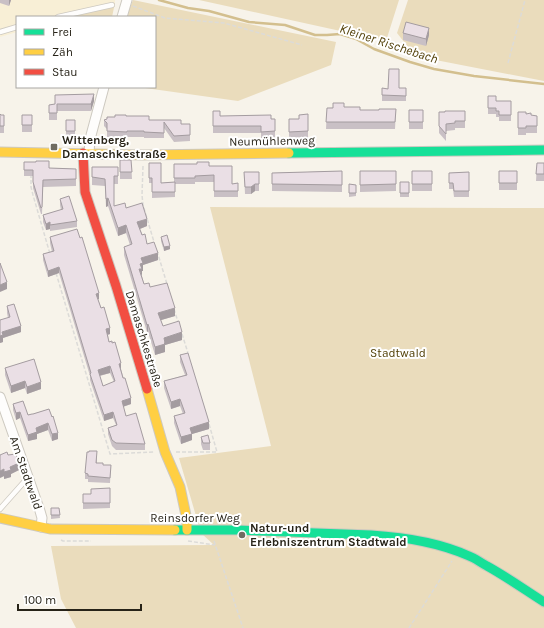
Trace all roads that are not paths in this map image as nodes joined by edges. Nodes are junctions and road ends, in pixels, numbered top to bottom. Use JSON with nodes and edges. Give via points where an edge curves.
{"nodes":[{"id":1,"x":126,"y":2,"type":"edge"},
{"id":2,"x":112,"y":5,"type":"dead end"},
{"id":3,"x":62,"y":16,"type":"edge"},
{"id":4,"x":122,"y":16,"type":"edge"},
{"id":5,"x":16,"y":27,"type":"edge"},
{"id":6,"x":0,"y":32,"type":"edge"},
{"id":7,"x":104,"y":88,"type":"edge"},
{"id":8,"x":544,"y":150,"type":"edge"},
{"id":9,"x":0,"y":152,"type":"edge"},
{"id":10,"x":86,"y":153,"type":"junction"},
{"id":11,"x":0,"y":397,"type":"edge"},
{"id":12,"x":29,"y":480,"type":"junction"},
{"id":13,"x":0,"y":509,"type":"edge"},
{"id":14,"x":0,"y":518,"type":"edge"},
{"id":15,"x":41,"y":527,"type":"junction"},
{"id":16,"x":187,"y":530,"type":"junction"},
{"id":17,"x":544,"y":602,"type":"edge"}],
"edges":[{"from":1,"to":4,"type":"street"},
{"from":2,"to":3,"type":"lane"},
{"from":5,"to":6,"type":"lane"},
{"from":7,"to":10,"type":"street"},
{"from":8,"to":10,"type":"street","name":"Neumühlenweg","via":[[143,155]]},
{"from":9,"to":10,"type":"street","name":"Neumühlenweg"},
{"from":10,"to":16,"type":"street","name":"Damaschkestraße","via":[[83,166],[85,192],[165,452],[180,487]]},
{"from":11,"to":12,"type":"street","name":"Am Stadtwald"},
{"from":12,"to":13,"type":"lane","via":[[24,482]]},
{"from":12,"to":15,"type":"street","name":"Am Stadtwald","via":[[42,518]]},
{"from":14,"to":15,"type":"street","name":"Reinsdorfer Weg"},
{"from":15,"to":16,"type":"street","name":"Reinsdorfer Weg"},
{"from":16,"to":17,"type":"street","name":"Reinsdorfer Weg","via":[[393,536],[430,543],[458,551],[482,563]]}]}
